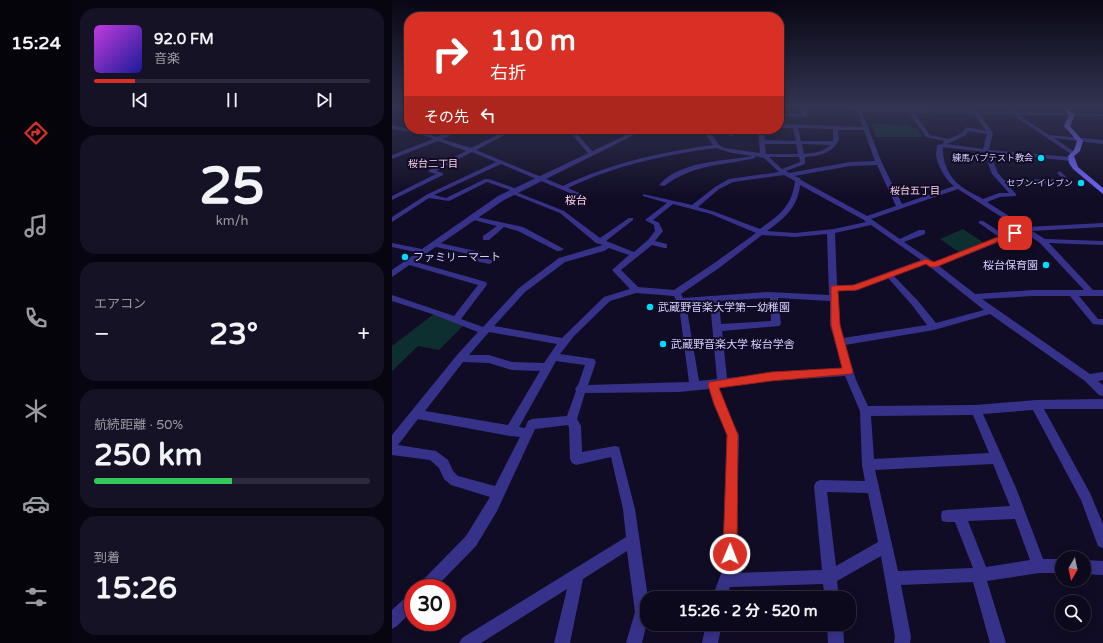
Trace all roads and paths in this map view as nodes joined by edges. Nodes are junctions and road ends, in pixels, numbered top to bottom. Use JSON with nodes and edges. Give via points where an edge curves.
{"nodes":[{"id":1,"x":430,"y":137,"type":"edge"},
{"id":2,"x":443,"y":137,"type":"edge"},
{"id":3,"x":497,"y":137,"type":"edge"},
{"id":4,"x":577,"y":137,"type":"edge"},
{"id":5,"x":624,"y":137,"type":"edge"},
{"id":6,"x":711,"y":137,"type":"edge"},
{"id":7,"x":762,"y":137,"type":"edge"},
{"id":8,"x":798,"y":137,"type":"edge"},
{"id":9,"x":836,"y":137,"type":"edge"},
{"id":10,"x":869,"y":137,"type":"edge"},
{"id":11,"x":932,"y":137,"type":"edge"},
{"id":12,"x":958,"y":137,"type":"edge"},
{"id":13,"x":989,"y":137,"type":"edge"},
{"id":14,"x":1047,"y":137,"type":"edge"},
{"id":15,"x":1055,"y":137,"type":"edge"},
{"id":16,"x":1077,"y":137,"type":"edge"},
{"id":17,"x":438,"y":139,"type":"junction"},
{"id":18,"x":1080,"y":140,"type":"junction"},
{"id":19,"x":950,"y":141,"type":"junction"},
{"id":20,"x":763,"y":142,"type":"junction"},
{"id":21,"x":799,"y":142,"type":"junction"},
{"id":22,"x":1103,"y":142,"type":"edge"},
{"id":23,"x":834,"y":143,"type":"junction"},
{"id":24,"x":940,"y":144,"type":"junction"},
{"id":25,"x":717,"y":146,"type":"junction"},
{"id":26,"x":470,"y":151,"type":"junction"},
{"id":27,"x":986,"y":151,"type":"junction"},
{"id":28,"x":591,"y":153,"type":"junction"},
{"id":29,"x":801,"y":155,"type":"junction"},
{"id":30,"x":762,"y":156,"type":"junction"},
{"id":31,"x":1073,"y":156,"type":"junction"},
{"id":32,"x":392,"y":157,"type":"edge"},
{"id":33,"x":500,"y":162,"type":"junction"},
{"id":34,"x":879,"y":163,"type":"junction"},
{"id":35,"x":785,"y":173,"type":"junction"},
{"id":36,"x":1060,"y":173,"type":"dead end"},
{"id":37,"x":539,"y":178,"type":"junction"},
{"id":38,"x":798,"y":179,"type":"junction"},
{"id":39,"x":1002,"y":182,"type":"junction"},
{"id":40,"x":662,"y":185,"type":"dead end"},
{"id":41,"x":958,"y":187,"type":"junction"},
{"id":42,"x":563,"y":188,"type":"junction"},
{"id":43,"x":1101,"y":189,"type":"edge"},
{"id":44,"x":514,"y":191,"type":"junction"},
{"id":45,"x":645,"y":195,"type":"dead end"},
{"id":46,"x":428,"y":196,"type":"junction"},
{"id":47,"x":584,"y":197,"type":"dead end"},
{"id":48,"x":392,"y":198,"type":"edge"},
{"id":49,"x":445,"y":200,"type":"junction"},
{"id":50,"x":672,"y":202,"type":"junction"},
{"id":51,"x":982,"y":202,"type":"junction"},
{"id":52,"x":437,"y":206,"type":"dead end"},
{"id":53,"x":900,"y":207,"type":"junction"},
{"id":54,"x":693,"y":208,"type":"junction"},
{"id":55,"x":472,"y":218,"type":"junction"},
{"id":56,"x":632,"y":219,"type":"dead end"},
{"id":57,"x":392,"y":220,"type":"edge"},
{"id":58,"x":869,"y":221,"type":"junction"},
{"id":59,"x":982,"y":222,"type":"dead end"},
{"id":60,"x":503,"y":225,"type":"junction"},
{"id":61,"x":1103,"y":226,"type":"edge"},
{"id":62,"x":1026,"y":229,"type":"junction"},
{"id":63,"x":761,"y":232,"type":"junction"},
{"id":64,"x":831,"y":232,"type":"junction"},
{"id":65,"x":922,"y":232,"type":"dead end"},
{"id":66,"x":1004,"y":237,"type":"junction"},
{"id":67,"x":486,"y":238,"type":"dead end"},
{"id":68,"x":1043,"y":240,"type":"junction"},
{"id":69,"x":651,"y":242,"type":"junction"},
{"id":70,"x":898,"y":242,"type":"junction"},
{"id":71,"x":605,"y":243,"type":"junction"},
{"id":72,"x":1103,"y":243,"type":"edge"},
{"id":73,"x":435,"y":244,"type":"junction"},
{"id":74,"x":392,"y":245,"type":"edge"},
{"id":75,"x":664,"y":246,"type":"dead end"},
{"id":76,"x":560,"y":249,"type":"dead end"},
{"id":77,"x":424,"y":252,"type":"junction"},
{"id":78,"x":635,"y":255,"type":"junction"},
{"id":79,"x":409,"y":262,"type":"junction"},
{"id":80,"x":489,"y":262,"type":"dead end"},
{"id":81,"x":930,"y":263,"type":"junction"},
{"id":82,"x":392,"y":274,"type":"edge"},
{"id":83,"x":890,"y":275,"type":"junction"},
{"id":84,"x":834,"y":288,"type":"junction"},
{"id":85,"x":636,"y":290,"type":"junction"},
{"id":86,"x":1103,"y":293,"type":"edge"},
{"id":87,"x":1073,"y":294,"type":"junction"},
{"id":88,"x":1092,"y":294,"type":"junction"},
{"id":89,"x":774,"y":295,"type":"junction"},
{"id":90,"x":679,"y":297,"type":"junction"},
{"id":91,"x":973,"y":297,"type":"junction"},
{"id":92,"x":392,"y":298,"type":"edge"},
{"id":93,"x":714,"y":298,"type":"junction"},
{"id":94,"x":834,"y":298,"type":"junction"},
{"id":95,"x":992,"y":311,"type":"junction"},
{"id":96,"x":456,"y":319,"type":"junction"},
{"id":97,"x":1103,"y":322,"type":"edge"},
{"id":98,"x":934,"y":327,"type":"junction"},
{"id":99,"x":717,"y":328,"type":"junction"},
{"id":100,"x":485,"y":329,"type":"junction"},
{"id":101,"x":564,"y":342,"type":"junction"},
{"id":102,"x":840,"y":342,"type":"junction"},
{"id":103,"x":460,"y":358,"type":"junction"},
{"id":104,"x":551,"y":362,"type":"junction"},
{"id":105,"x":848,"y":372,"type":"junction"},
{"id":106,"x":1103,"y":376,"type":"edge"},
{"id":107,"x":1089,"y":378,"type":"junction"},
{"id":108,"x":718,"y":384,"type":"junction"},
{"id":109,"x":695,"y":386,"type":"junction"},
{"id":110,"x":580,"y":389,"type":"junction"},
{"id":111,"x":1103,"y":392,"type":"edge"},
{"id":112,"x":1036,"y":404,"type":"junction"},
{"id":113,"x":1103,"y":404,"type":"edge"},
{"id":114,"x":976,"y":410,"type":"junction"},
{"id":115,"x":865,"y":411,"type":"junction"},
{"id":116,"x":416,"y":414,"type":"junction"},
{"id":117,"x":572,"y":420,"type":"junction"},
{"id":118,"x":510,"y":431,"type":"junction"},
{"id":119,"x":527,"y":433,"type":"junction"},
{"id":120,"x":392,"y":444,"type":"edge"},
{"id":121,"x":392,"y":450,"type":"edge"},
{"id":122,"x":997,"y":458,"type":"junction"},
{"id":123,"x":868,"y":465,"type":"junction"},
{"id":124,"x":873,"y":487,"type":"junction"},
{"id":125,"x":498,"y":493,"type":"junction"},
{"id":126,"x":1019,"y":512,"type":"junction"},
{"id":127,"x":633,"y":540,"type":"junction"},
{"id":128,"x":1103,"y":541,"type":"edge"},
{"id":129,"x":885,"y":546,"type":"junction"},
{"id":130,"x":1039,"y":566,"type":"junction"},
{"id":131,"x":1055,"y":566,"type":"edge"},
{"id":132,"x":1091,"y":567,"type":"edge"},
{"id":133,"x":1103,"y":568,"type":"edge"},
{"id":134,"x":980,"y":574,"type":"junction"},
{"id":135,"x":577,"y":575,"type":"junction"},
{"id":136,"x":830,"y":577,"type":"junction"},
{"id":137,"x":893,"y":578,"type":"junction"},
{"id":138,"x":434,"y":579,"type":"edge"},
{"id":139,"x":726,"y":580,"type":"junction"},
{"id":140,"x":722,"y":591,"type":"edge"},
{"id":141,"x":831,"y":591,"type":"edge"},
{"id":142,"x":404,"y":607,"type":"edge"},
{"id":143,"x":394,"y":615,"type":"edge"},
{"id":144,"x":713,"y":631,"type":"edge"},
{"id":145,"x":835,"y":631,"type":"edge"},
{"id":146,"x":467,"y":643,"type":"edge"},
{"id":147,"x":562,"y":643,"type":"edge"},
{"id":148,"x":634,"y":643,"type":"edge"},
{"id":149,"x":710,"y":643,"type":"edge"},
{"id":150,"x":836,"y":643,"type":"edge"},
{"id":151,"x":902,"y":643,"type":"edge"},
{"id":152,"x":998,"y":643,"type":"edge"}],
"edges":[{"from":1,"to":17,"type":"street"},
{"from":2,"to":17,"type":"street"},
{"from":3,"to":26,"type":"street"},
{"from":4,"to":28,"type":"street"},
{"from":5,"to":28,"type":"street"},
{"from":6,"to":25,"type":"street"},
{"from":7,"to":20,"type":"street"},
{"from":8,"to":21,"type":"street"},
{"from":9,"to":23,"type":"street"},
{"from":10,"to":34,"type":"street"},
{"from":11,"to":19,"type":"street"},
{"from":12,"to":19,"type":"street"},
{"from":13,"to":27,"type":"street"},
{"from":14,"to":31,"type":"street"},
{"from":15,"to":18,"type":"street"},
{"from":16,"to":18,"type":"main road"},
{"from":17,"to":26,"type":"street"},
{"from":17,"to":32,"type":"street"},
{"from":18,"to":22,"type":"street"},
{"from":18,"to":31,"type":"main road","via":[[1079,148]]},
{"from":19,"to":24,"type":"street"},
{"from":20,"to":21,"type":"street"},
{"from":20,"to":30,"type":"street"},
{"from":21,"to":23,"type":"street"},
{"from":21,"to":29,"type":"street"},
{"from":23,"to":29,"type":"street","via":[[826,150]]},
{"from":24,"to":27,"type":"street"},
{"from":24,"to":41,"type":"street","via":[[941,163]]},
{"from":25,"to":30,"type":"street","via":[[725,150]]},
{"from":25,"to":42,"type":"street","via":[[636,159],[591,174]]},
{"from":26,"to":33,"type":"street"},
{"from":26,"to":48,"type":"street","via":[[431,171],[441,174]]},
{"from":27,"to":31,"type":"street"},
{"from":27,"to":39,"type":"street","via":[[995,174]]},
{"from":28,"to":37,"type":"street"},
{"from":29,"to":30,"type":"street"},
{"from":29,"to":35,"type":"street","via":[[802,164]]},
{"from":30,"to":35,"type":"street"},
{"from":30,"to":40,"type":"street","via":[[696,166]]},
{"from":31,"to":43,"type":"main road","via":[[1075,168]]},
{"from":33,"to":37,"type":"street"},
{"from":33,"to":46,"type":"street"},
{"from":34,"to":35,"type":"street","via":[[850,164]]},
{"from":34,"to":53,"type":"street"},
{"from":35,"to":38,"type":"street"},
{"from":35,"to":54,"type":"street","via":[[731,180]]},
{"from":36,"to":39,"type":"street","via":[[1068,181]]},
{"from":37,"to":42,"type":"street"},
{"from":37,"to":44,"type":"street"},
{"from":38,"to":58,"type":"street"},
{"from":38,"to":63,"type":"street","via":[[787,212]]},
{"from":39,"to":51,"type":"street","via":[[1014,195],[999,195]]},
{"from":41,"to":51,"type":"street"},
{"from":41,"to":53,"type":"street"},
{"from":42,"to":47,"type":"street"},
{"from":44,"to":49,"type":"street","via":[[487,180]]},
{"from":44,"to":55,"type":"street"},
{"from":44,"to":71,"type":"street","via":[[562,212]]},
{"from":45,"to":50,"type":"street"},
{"from":46,"to":49,"type":"street"},
{"from":46,"to":57,"type":"street"},
{"from":49,"to":52,"type":"street"},
{"from":50,"to":54,"type":"street"},
{"from":50,"to":69,"type":"street","via":[[648,220],[657,224],[659,231]]},
{"from":51,"to":62,"type":"street"},
{"from":53,"to":58,"type":"street"},
{"from":54,"to":63,"type":"street"},
{"from":55,"to":60,"type":"street"},
{"from":55,"to":73,"type":"street"},
{"from":56,"to":71,"type":"street"},
{"from":58,"to":64,"type":"street"},
{"from":58,"to":70,"type":"street"},
{"from":59,"to":66,"type":"street"},
{"from":60,"to":67,"type":"street"},
{"from":60,"to":76,"type":"street","via":[[520,229]]},
{"from":61,"to":62,"type":"street"},
{"from":62,"to":66,"type":"street"},
{"from":62,"to":68,"type":"street"},
{"from":63,"to":64,"type":"street","via":[[789,235]]},
{"from":63,"to":90,"type":"street"},
{"from":64,"to":84,"type":"street"},
{"from":65,"to":70,"type":"street"},
{"from":66,"to":81,"type":"street"},
{"from":68,"to":72,"type":"street"},
{"from":68,"to":88,"type":"street"},
{"from":69,"to":75,"type":"street"},
{"from":69,"to":78,"type":"street"},
{"from":70,"to":81,"type":"street"},
{"from":71,"to":78,"type":"street"},
{"from":71,"to":100,"type":"street","via":[[601,249],[570,257],[553,265],[522,290]]},
{"from":73,"to":77,"type":"street"},
{"from":73,"to":80,"type":"street","via":[[477,254],[475,258]]},
{"from":74,"to":77,"type":"street"},
{"from":77,"to":79,"type":"street"},
{"from":78,"to":85,"type":"street","via":[[616,270]]},
{"from":79,"to":82,"type":"street"},
{"from":79,"to":96,"type":"street","via":[[482,284]]},
{"from":81,"to":83,"type":"street"},
{"from":81,"to":91,"type":"street"},
{"from":83,"to":84,"type":"street","via":[[854,288]]},
{"from":83,"to":98,"type":"street"},
{"from":84,"to":94,"type":"street"},
{"from":85,"to":90,"type":"street"},
{"from":85,"to":101,"type":"street","via":[[607,299]]},
{"from":86,"to":88,"type":"street"},
{"from":87,"to":88,"type":"street"},
{"from":87,"to":91,"type":"street","via":[[1033,293]]},
{"from":87,"to":97,"type":"street","via":[[1096,322]]},
{"from":89,"to":93,"type":"street"},
{"from":89,"to":94,"type":"street"},
{"from":89,"to":99,"type":"street","via":[[776,324]]},
{"from":90,"to":93,"type":"street"},
{"from":90,"to":109,"type":"street"},
{"from":91,"to":95,"type":"street"},
{"from":92,"to":96,"type":"street"},
{"from":93,"to":99,"type":"street"},
{"from":94,"to":102,"type":"street","via":[[835,325]]},
{"from":95,"to":98,"type":"street"},
{"from":95,"to":107,"type":"street"},
{"from":96,"to":100,"type":"street"},
{"from":98,"to":102,"type":"street"},
{"from":99,"to":108,"type":"street"},
{"from":100,"to":101,"type":"street"},
{"from":100,"to":103,"type":"street"},
{"from":101,"to":104,"type":"street"},
{"from":102,"to":105,"type":"street"},
{"from":103,"to":104,"type":"street","via":[[489,359],[512,366]]},
{"from":103,"to":116,"type":"street"},
{"from":104,"to":110,"type":"street","via":[[590,362]]},
{"from":104,"to":118,"type":"street"},
{"from":105,"to":108,"type":"street","via":[[771,376]]},
{"from":105,"to":115,"type":"street"},
{"from":106,"to":107,"type":"street"},
{"from":107,"to":111,"type":"street"},
{"from":108,"to":109,"type":"street"},
{"from":108,"to":139,"type":"street","via":[[719,404],[733,435],[729,571]]},
{"from":109,"to":110,"type":"street"},
{"from":110,"to":117,"type":"street"},
{"from":112,"to":113,"type":"street"},
{"from":112,"to":114,"type":"street"},
{"from":112,"to":128,"type":"street","via":[[1086,497]]},
{"from":114,"to":115,"type":"street"},
{"from":114,"to":122,"type":"street"},
{"from":115,"to":123,"type":"street"},
{"from":116,"to":118,"type":"street"},
{"from":116,"to":120,"type":"street"},
{"from":117,"to":119,"type":"street","via":[[532,424]]},
{"from":117,"to":127,"type":"street","via":[[575,426],[576,459],[615,451],[629,509]]},
{"from":118,"to":119,"type":"street"},
{"from":119,"to":125,"type":"street"},
{"from":121,"to":125,"type":"street","via":[[432,455],[444,464],[448,475],[455,481]]},
{"from":122,"to":123,"type":"street"},
{"from":122,"to":126,"type":"street"},
{"from":123,"to":124,"type":"street"},
{"from":124,"to":129,"type":"street"},
{"from":124,"to":136,"type":"street","via":[[820,486]]},
{"from":125,"to":138,"type":"street","via":[[472,541]]},
{"from":126,"to":130,"type":"street"},
{"from":126,"to":134,"type":"street","via":[[953,516]]},
{"from":127,"to":135,"type":"street"},
{"from":127,"to":148,"type":"street","via":[[642,612]]},
{"from":129,"to":136,"type":"street"},
{"from":129,"to":137,"type":"street"},
{"from":130,"to":131,"type":"street"},
{"from":130,"to":134,"type":"street"},
{"from":132,"to":133,"type":"street"},
{"from":134,"to":137,"type":"street"},
{"from":134,"to":152,"type":"street"},
{"from":135,"to":146,"type":"street"},
{"from":135,"to":147,"type":"street"},
{"from":136,"to":139,"type":"street"},
{"from":136,"to":141,"type":"street"},
{"from":137,"to":151,"type":"street"},
{"from":139,"to":140,"type":"street"},
{"from":142,"to":143,"type":"street"},
{"from":144,"to":149,"type":"street"},
{"from":145,"to":150,"type":"street"}]}
